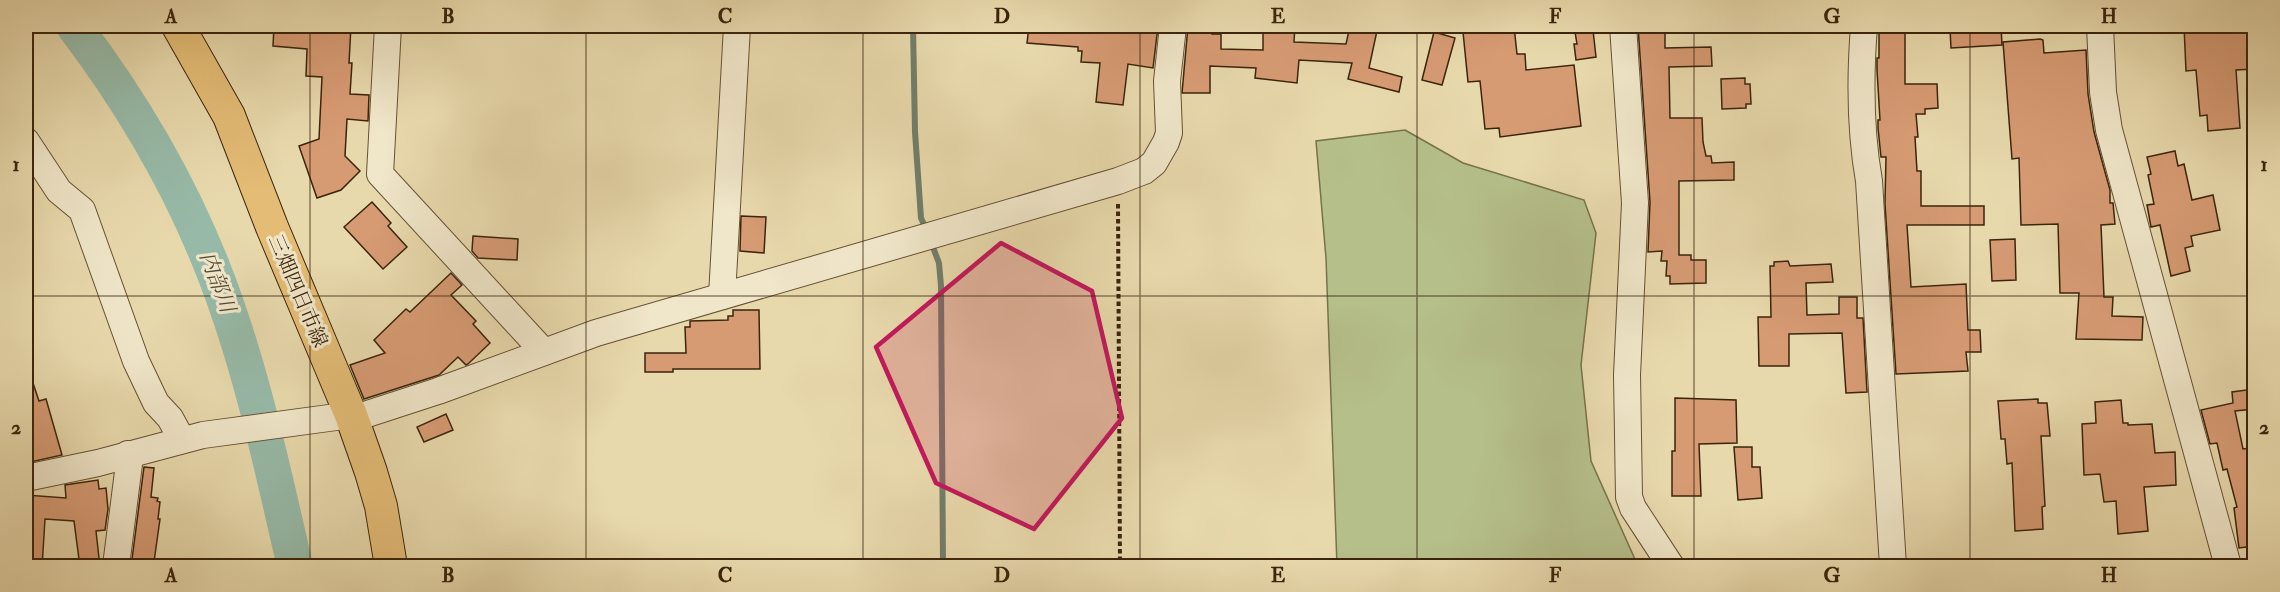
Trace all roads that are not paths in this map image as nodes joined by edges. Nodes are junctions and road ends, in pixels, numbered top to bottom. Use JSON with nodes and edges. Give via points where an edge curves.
{"nodes":[{"id":1,"x":178,"y":26,"type":"edge"},
{"id":2,"x":388,"y":26,"type":"edge"},
{"id":3,"x":737,"y":26,"type":"edge"},
{"id":4,"x":1173,"y":26,"type":"edge"},
{"id":5,"x":1623,"y":26,"type":"edge"},
{"id":6,"x":1863,"y":26,"type":"edge"},
{"id":7,"x":2100,"y":26,"type":"edge"},
{"id":8,"x":26,"y":141,"type":"edge"},
{"id":9,"x":722,"y":296,"type":"junction"},
{"id":10,"x":544,"y":352,"type":"junction"},
{"id":11,"x":352,"y":417,"type":"junction"},
{"id":12,"x":193,"y":437,"type":"junction"},
{"id":13,"x":128,"y":454,"type":"junction"},
{"id":14,"x":26,"y":478,"type":"edge"},
{"id":15,"x":116,"y":567,"type":"edge"},
{"id":16,"x":391,"y":567,"type":"edge"},
{"id":17,"x":1671,"y":567,"type":"edge"},
{"id":18,"x":1893,"y":567,"type":"edge"},
{"id":19,"x":2228,"y":567,"type":"edge"}],
"edges":[{"from":1,"to":11,"type":"main road","name":"三畑四日市線","via":[[229,116]]},
{"from":2,"to":10,"type":"street","via":[[380,174]]},
{"from":3,"to":9,"type":"street"},
{"from":4,"to":9,"type":"street","via":[[1167,81],[1169,133],[1154,163],[1144,171]]},
{"from":5,"to":17,"type":"street","via":[[1635,203],[1627,375],[1629,497]]},
{"from":6,"to":18,"type":"street","via":[[1864,140]]},
{"from":7,"to":19,"type":"street","via":[[2109,130]]},
{"from":8,"to":12,"type":"street","via":[[59,191],[82,210],[136,361],[156,403]]},
{"from":9,"to":10,"type":"street"},
{"from":10,"to":11,"type":"street"},
{"from":11,"to":12,"type":"street"},
{"from":11,"to":16,"type":"main road","name":"三畑四日市線","via":[[381,506]]},
{"from":12,"to":13,"type":"street"},
{"from":13,"to":14,"type":"street"},
{"from":13,"to":15,"type":"street"}]}
